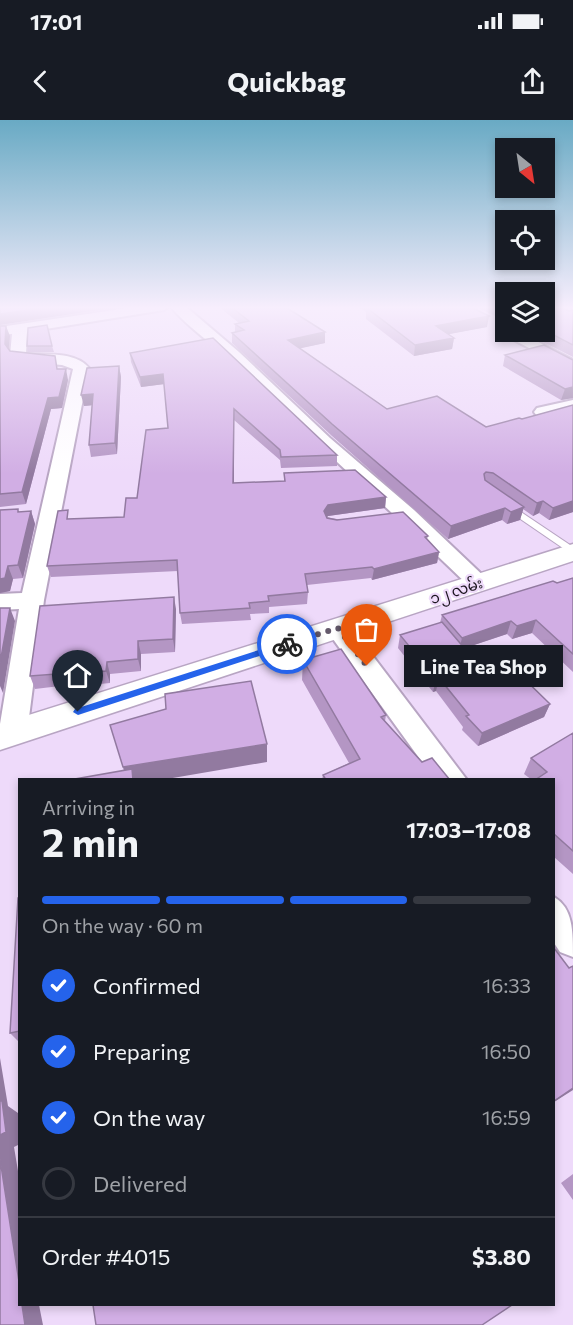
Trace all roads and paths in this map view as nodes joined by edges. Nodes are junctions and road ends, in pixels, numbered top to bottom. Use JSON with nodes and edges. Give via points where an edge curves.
{"nodes":[{"id":1,"x":72,"y":362,"type":"edge"},
{"id":2,"x":242,"y":362,"type":"edge"},
{"id":3,"x":573,"y":405,"type":"edge"},
{"id":4,"x":543,"y":412,"type":"edge"},
{"id":5,"x":358,"y":473,"type":"junction"},
{"id":6,"x":336,"y":474,"type":"edge"},
{"id":7,"x":495,"y":497,"type":"edge"},
{"id":8,"x":407,"y":514,"type":"junction"},
{"id":9,"x":386,"y":518,"type":"edge"},
{"id":10,"x":573,"y":552,"type":"edge"},
{"id":11,"x":479,"y":583,"type":"junction"},
{"id":12,"x":32,"y":600,"type":"junction"},
{"id":13,"x":0,"y":602,"type":"edge"},
{"id":14,"x":338,"y":628,"type":"junction"},
{"id":15,"x":7,"y":735,"type":"edge"},
{"id":16,"x":451,"y":778,"type":"edge"},
{"id":17,"x":555,"y":915,"type":"edge"},
{"id":18,"x":573,"y":940,"type":"edge"}],
"edges":[{"from":1,"to":12,"type":"street","via":[[81,368],[42,511]]},
{"from":2,"to":5,"type":"street"},
{"from":3,"to":4,"type":"street"},
{"from":5,"to":6,"type":"street"},
{"from":5,"to":8,"type":"street"},
{"from":7,"to":10,"type":"lane"},
{"from":8,"to":9,"type":"street"},
{"from":8,"to":11,"type":"street"},
{"from":10,"to":11,"type":"main road","name":"၁၂ လမ်း"},
{"from":11,"to":14,"type":"main road","name":"၁၂ လမ်း"},
{"from":12,"to":13,"type":"street"},
{"from":12,"to":15,"type":"street"},
{"from":14,"to":15,"type":"main road","name":"၁၂ လမ်း"},
{"from":14,"to":16,"type":"street"},
{"from":17,"to":18,"type":"street"}]}
